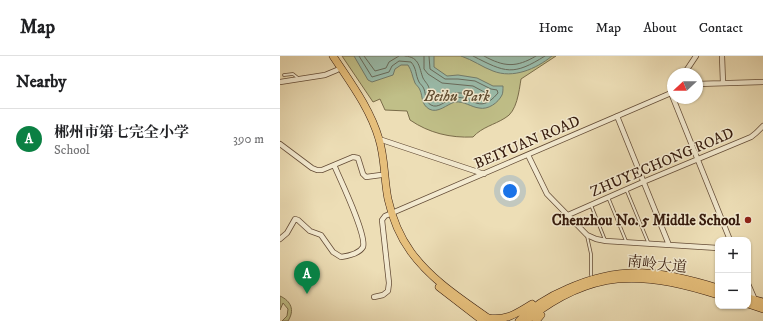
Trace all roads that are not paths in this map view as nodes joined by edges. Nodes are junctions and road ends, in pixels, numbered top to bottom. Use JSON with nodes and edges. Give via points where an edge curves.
{"nodes":[{"id":1,"x":328,"y":56,"type":"edge"},
{"id":2,"x":333,"y":56,"type":"edge"},
{"id":3,"x":696,"y":56,"type":"edge"},
{"id":4,"x":722,"y":56,"type":"edge"},
{"id":5,"x":688,"y":68,"type":"edge"},
{"id":6,"x":337,"y":70,"type":"junction"},
{"id":7,"x":284,"y":75,"type":"dead end"},
{"id":8,"x":302,"y":79,"type":"junction"},
{"id":9,"x":281,"y":80,"type":"edge"},
{"id":10,"x":763,"y":82,"type":"edge"},
{"id":11,"x":723,"y":83,"type":"junction"},
{"id":12,"x":703,"y":84,"type":"edge"},
{"id":13,"x":667,"y":93,"type":"edge"},
{"id":14,"x":677,"y":104,"type":"edge"},
{"id":15,"x":617,"y":116,"type":"junction"},
{"id":16,"x":763,"y":126,"type":"edge"},
{"id":17,"x":379,"y":139,"type":"junction"},
{"id":18,"x":280,"y":144,"type":"edge"},
{"id":19,"x":528,"y":155,"type":"junction"},
{"id":20,"x":697,"y":159,"type":"junction"},
{"id":21,"x":334,"y":165,"type":"junction"},
{"id":22,"x":484,"y":174,"type":"junction"},
{"id":23,"x":381,"y":175,"type":"junction"},
{"id":24,"x":644,"y":182,"type":"junction"},
{"id":25,"x":626,"y":189,"type":"junction"},
{"id":26,"x":608,"y":197,"type":"junction"},
{"id":27,"x":591,"y":205,"type":"junction"},
{"id":28,"x":391,"y":214,"type":"junction"},
{"id":29,"x":568,"y":215,"type":"junction"},
{"id":30,"x":587,"y":235,"type":"junction"},
{"id":31,"x":729,"y":237,"type":"edge"},
{"id":32,"x":280,"y":239,"type":"edge"},
{"id":33,"x":606,"y":241,"type":"junction"},
{"id":34,"x":626,"y":242,"type":"junction"},
{"id":35,"x":649,"y":244,"type":"junction"},
{"id":36,"x":670,"y":245,"type":"junction"},
{"id":37,"x":715,"y":248,"type":"edge"},
{"id":38,"x":628,"y":275,"type":"junction"},
{"id":39,"x":592,"y":279,"type":"junction"},
{"id":40,"x":715,"y":287,"type":"edge"},
{"id":41,"x":715,"y":294,"type":"edge"},
{"id":42,"x":374,"y":297,"type":"dead end"},
{"id":43,"x":751,"y":299,"type":"edge"},
{"id":44,"x":532,"y":304,"type":"junction"},
{"id":45,"x":751,"y":304,"type":"edge"},
{"id":46,"x":761,"y":306,"type":"edge"},
{"id":47,"x":537,"y":319,"type":"edge"},
{"id":48,"x":488,"y":320,"type":"edge"},
{"id":49,"x":513,"y":321,"type":"edge"},
{"id":50,"x":519,"y":321,"type":"edge"},
{"id":51,"x":526,"y":321,"type":"edge"}],
"edges":[{"from":1,"to":6,"type":"main road"},
{"from":2,"to":17,"type":"main road","via":[[362,102]]},
{"from":3,"to":5,"type":"street"},
{"from":4,"to":11,"type":"street"},
{"from":6,"to":8,"type":"street"},
{"from":6,"to":23,"type":"main road","via":[[359,104],[371,130]]},
{"from":7,"to":8,"type":"lane","via":[[293,74]]},
{"from":8,"to":9,"type":"street"},
{"from":10,"to":11,"type":"street"},
{"from":11,"to":12,"type":"street"},
{"from":13,"to":15,"type":"street","name":"BEIYUAN ROAD"},
{"from":14,"to":20,"type":"street"},
{"from":15,"to":19,"type":"street","name":"BEIYUAN ROAD"},
{"from":15,"to":24,"type":"street"},
{"from":16,"to":20,"type":"street","name":"ZHUYECHONG ROAD","via":[[751,137]]},
{"from":17,"to":22,"type":"street"},
{"from":17,"to":28,"type":"main road"},
{"from":18,"to":21,"type":"street","via":[[317,170]]},
{"from":19,"to":22,"type":"street","name":"BEIYUAN ROAD"},
{"from":19,"to":29,"type":"street","via":[[547,194]]},
{"from":20,"to":24,"type":"street","name":"ZHUYECHONG ROAD"},
{"from":20,"to":31,"type":"street"},
{"from":21,"to":23,"type":"street","via":[[353,157],[358,158],[366,177]]},
{"from":21,"to":32,"type":"street","via":[[364,239],[362,247],[358,252],[341,257],[333,252],[321,235],[310,231],[295,219]]},
{"from":22,"to":28,"type":"street","name":"BEIYUAN ROAD"},
{"from":23,"to":28,"type":"main road","via":[[384,200]]},
{"from":24,"to":25,"type":"street","name":"ZHUYECHONG ROAD"},
{"from":24,"to":36,"type":"street"},
{"from":25,"to":26,"type":"street","name":"ZHUYECHONG ROAD"},
{"from":25,"to":35,"type":"lane"},
{"from":26,"to":27,"type":"street","name":"ZHUYECHONG ROAD"},
{"from":26,"to":34,"type":"lane"},
{"from":27,"to":29,"type":"street","name":"ZHUYECHONG ROAD"},
{"from":27,"to":33,"type":"lane"},
{"from":28,"to":42,"type":"street","via":[[382,220],[388,291]]},
{"from":28,"to":48,"type":"main road","via":[[402,238],[421,265]]},
{"from":29,"to":30,"type":"street"},
{"from":30,"to":33,"type":"street"},
{"from":30,"to":39,"type":"lane"},
{"from":33,"to":34,"type":"street"},
{"from":34,"to":35,"type":"street"},
{"from":35,"to":36,"type":"street"},
{"from":36,"to":37,"type":"street"},
{"from":38,"to":39,"type":"main road","name":"南岭大道"},
{"from":38,"to":40,"type":"main road","name":"南岭大道","via":[[671,276]]},
{"from":38,"to":41,"type":"main road","name":"南岭大道","via":[[692,286]]},
{"from":38,"to":47,"type":"main road","via":[[582,292],[554,306]]},
{"from":39,"to":44,"type":"main road","via":[[577,279],[560,286]]},
{"from":39,"to":50,"type":"main road","via":[[549,298]]},
{"from":39,"to":51,"type":"main road","via":[[551,302]]},
{"from":43,"to":46,"type":"main road"},
{"from":44,"to":48,"type":"main road","via":[[504,320]]},
{"from":44,"to":49,"type":"main road"},
{"from":45,"to":46,"type":"main road"}]}
